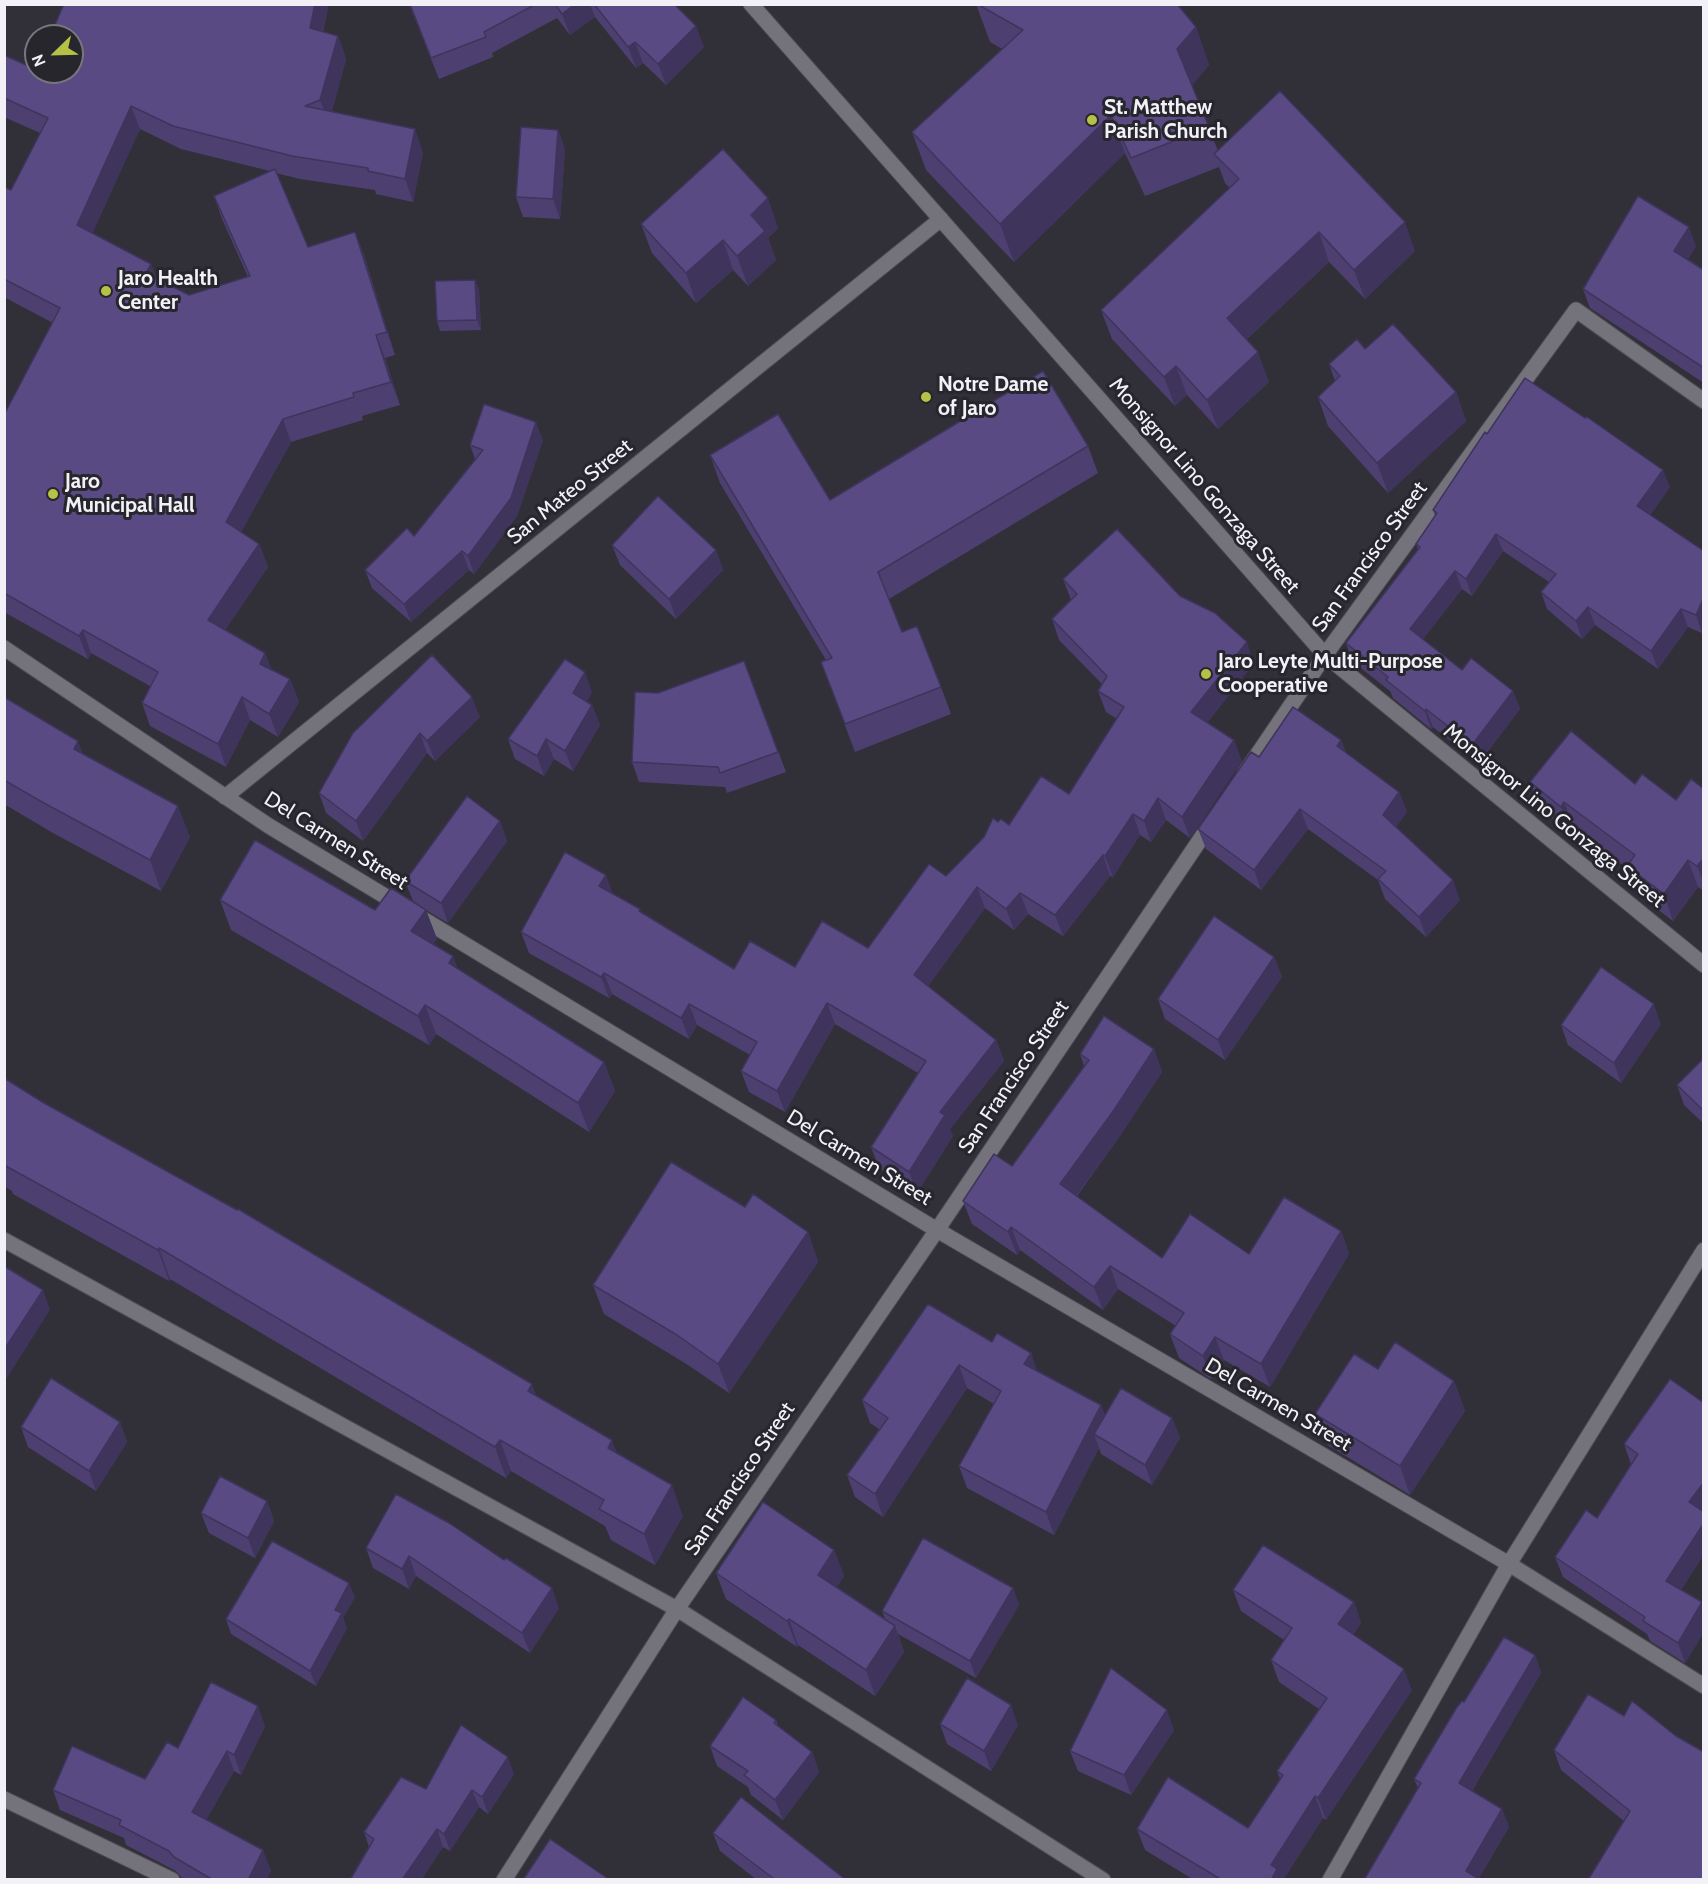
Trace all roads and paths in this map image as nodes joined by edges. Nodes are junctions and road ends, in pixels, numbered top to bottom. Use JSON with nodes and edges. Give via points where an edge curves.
{"nodes":[{"id":1,"x":752,"y":4,"type":"edge"},
{"id":2,"x":941,"y":219,"type":"junction"},
{"id":3,"x":1704,"y":401,"type":"edge"},
{"id":4,"x":4,"y":648,"type":"edge"},
{"id":5,"x":1325,"y":655,"type":"junction"},
{"id":6,"x":1238,"y":784,"type":"edge"},
{"id":7,"x":225,"y":797,"type":"junction"},
{"id":8,"x":1218,"y":814,"type":"edge"},
{"id":9,"x":1704,"y":965,"type":"edge"},
{"id":10,"x":937,"y":1230,"type":"junction"},
{"id":11,"x":4,"y":1240,"type":"edge"},
{"id":12,"x":1704,"y":1250,"type":"edge"},
{"id":13,"x":1509,"y":1564,"type":"junction"},
{"id":14,"x":677,"y":1609,"type":"junction"},
{"id":15,"x":1704,"y":1686,"type":"edge"},
{"id":16,"x":4,"y":1799,"type":"edge"},
{"id":17,"x":172,"y":1880,"type":"edge"},
{"id":18,"x":504,"y":1880,"type":"edge"},
{"id":19,"x":1103,"y":1880,"type":"edge"},
{"id":20,"x":1330,"y":1880,"type":"edge"}],
"edges":[{"from":1,"to":2,"type":"street","name":"Monsignor Lino Gonzaga Street"},
{"from":2,"to":5,"type":"street","name":"Monsignor Lino Gonzaga Street"},
{"from":2,"to":7,"type":"street","name":"San Mateo Street"},
{"from":3,"to":5,"type":"street","name":"San Francisco Street","via":[[1576,310]]},
{"from":4,"to":7,"type":"street","name":"Del Carmen Street"},
{"from":5,"to":6,"type":"street","name":"San Francisco Street"},
{"from":5,"to":9,"type":"street","name":"Monsignor Lino Gonzaga Street"},
{"from":7,"to":10,"type":"street","name":"Del Carmen Street"},
{"from":8,"to":10,"type":"street","name":"San Francisco Street"},
{"from":10,"to":13,"type":"street","name":"Del Carmen Street"},
{"from":10,"to":14,"type":"street","name":"San Francisco Street"},
{"from":11,"to":14,"type":"street"},
{"from":12,"to":13,"type":"street"},
{"from":13,"to":15,"type":"street","name":"Del Carmen Street"},
{"from":13,"to":20,"type":"street"},
{"from":14,"to":18,"type":"street","name":"San Francisco Street"},
{"from":14,"to":19,"type":"street"},
{"from":16,"to":17,"type":"street"}]}
